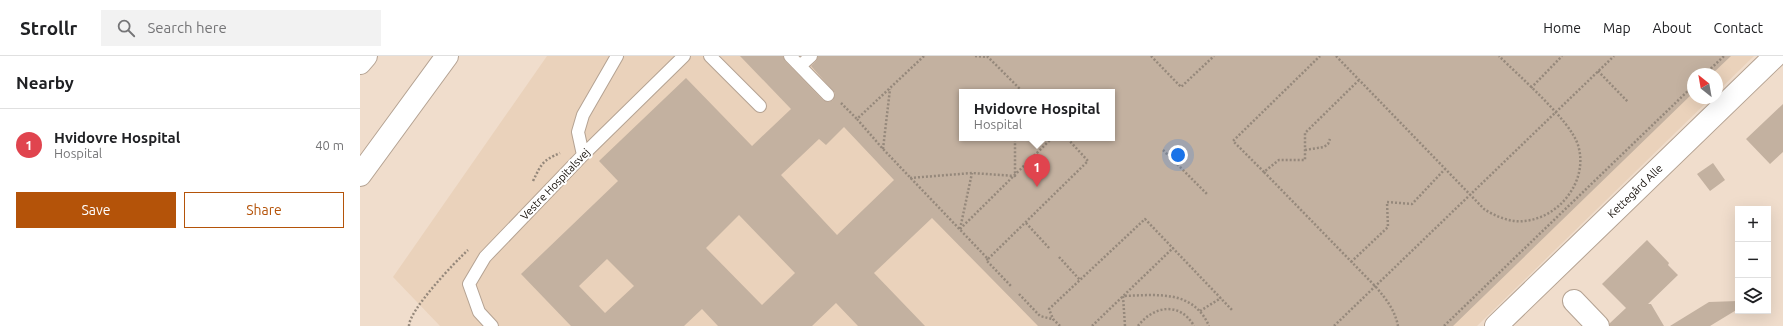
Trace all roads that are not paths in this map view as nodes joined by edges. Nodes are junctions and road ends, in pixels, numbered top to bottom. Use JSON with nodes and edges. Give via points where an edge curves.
{"nodes":[{"id":1,"x":366,"y":56,"type":"edge"},
{"id":2,"x":447,"y":56,"type":"edge"},
{"id":3,"x":617,"y":56,"type":"edge"},
{"id":4,"x":684,"y":56,"type":"edge"},
{"id":5,"x":710,"y":56,"type":"edge"},
{"id":6,"x":790,"y":56,"type":"edge"},
{"id":7,"x":811,"y":56,"type":"edge"},
{"id":8,"x":1775,"y":56,"type":"edge"},
{"id":9,"x":360,"y":63,"type":"edge"},
{"id":10,"x":800,"y":66,"type":"junction"},
{"id":11,"x":828,"y":95,"type":"dead end"},
{"id":12,"x":760,"y":106,"type":"dead end"},
{"id":13,"x":583,"y":155,"type":"junction"},
{"id":14,"x":360,"y":175,"type":"edge"},
{"id":15,"x":1574,"y":301,"type":"dead end"},
{"id":16,"x":492,"y":326,"type":"edge"},
{"id":17,"x":1496,"y":326,"type":"edge"},
{"id":18,"x":1598,"y":326,"type":"edge"}],
"edges":[{"from":1,"to":9,"type":"main road"},
{"from":2,"to":14,"type":"main road"},
{"from":3,"to":13,"type":"lane","via":[[583,115],[578,132]]},
{"from":4,"to":13,"type":"lane","name":"Vestre Hospitalsvej"},
{"from":5,"to":12,"type":"lane"},
{"from":6,"to":10,"type":"lane"},
{"from":7,"to":10,"type":"lane"},
{"from":8,"to":17,"type":"main road","name":"Kettegård Alle"},
{"from":10,"to":11,"type":"lane"},
{"from":13,"to":16,"type":"lane","name":"Vestre Hospitalsvej","via":[[485,257],[469,284],[479,312]]},
{"from":15,"to":18,"type":"main road"}]}
